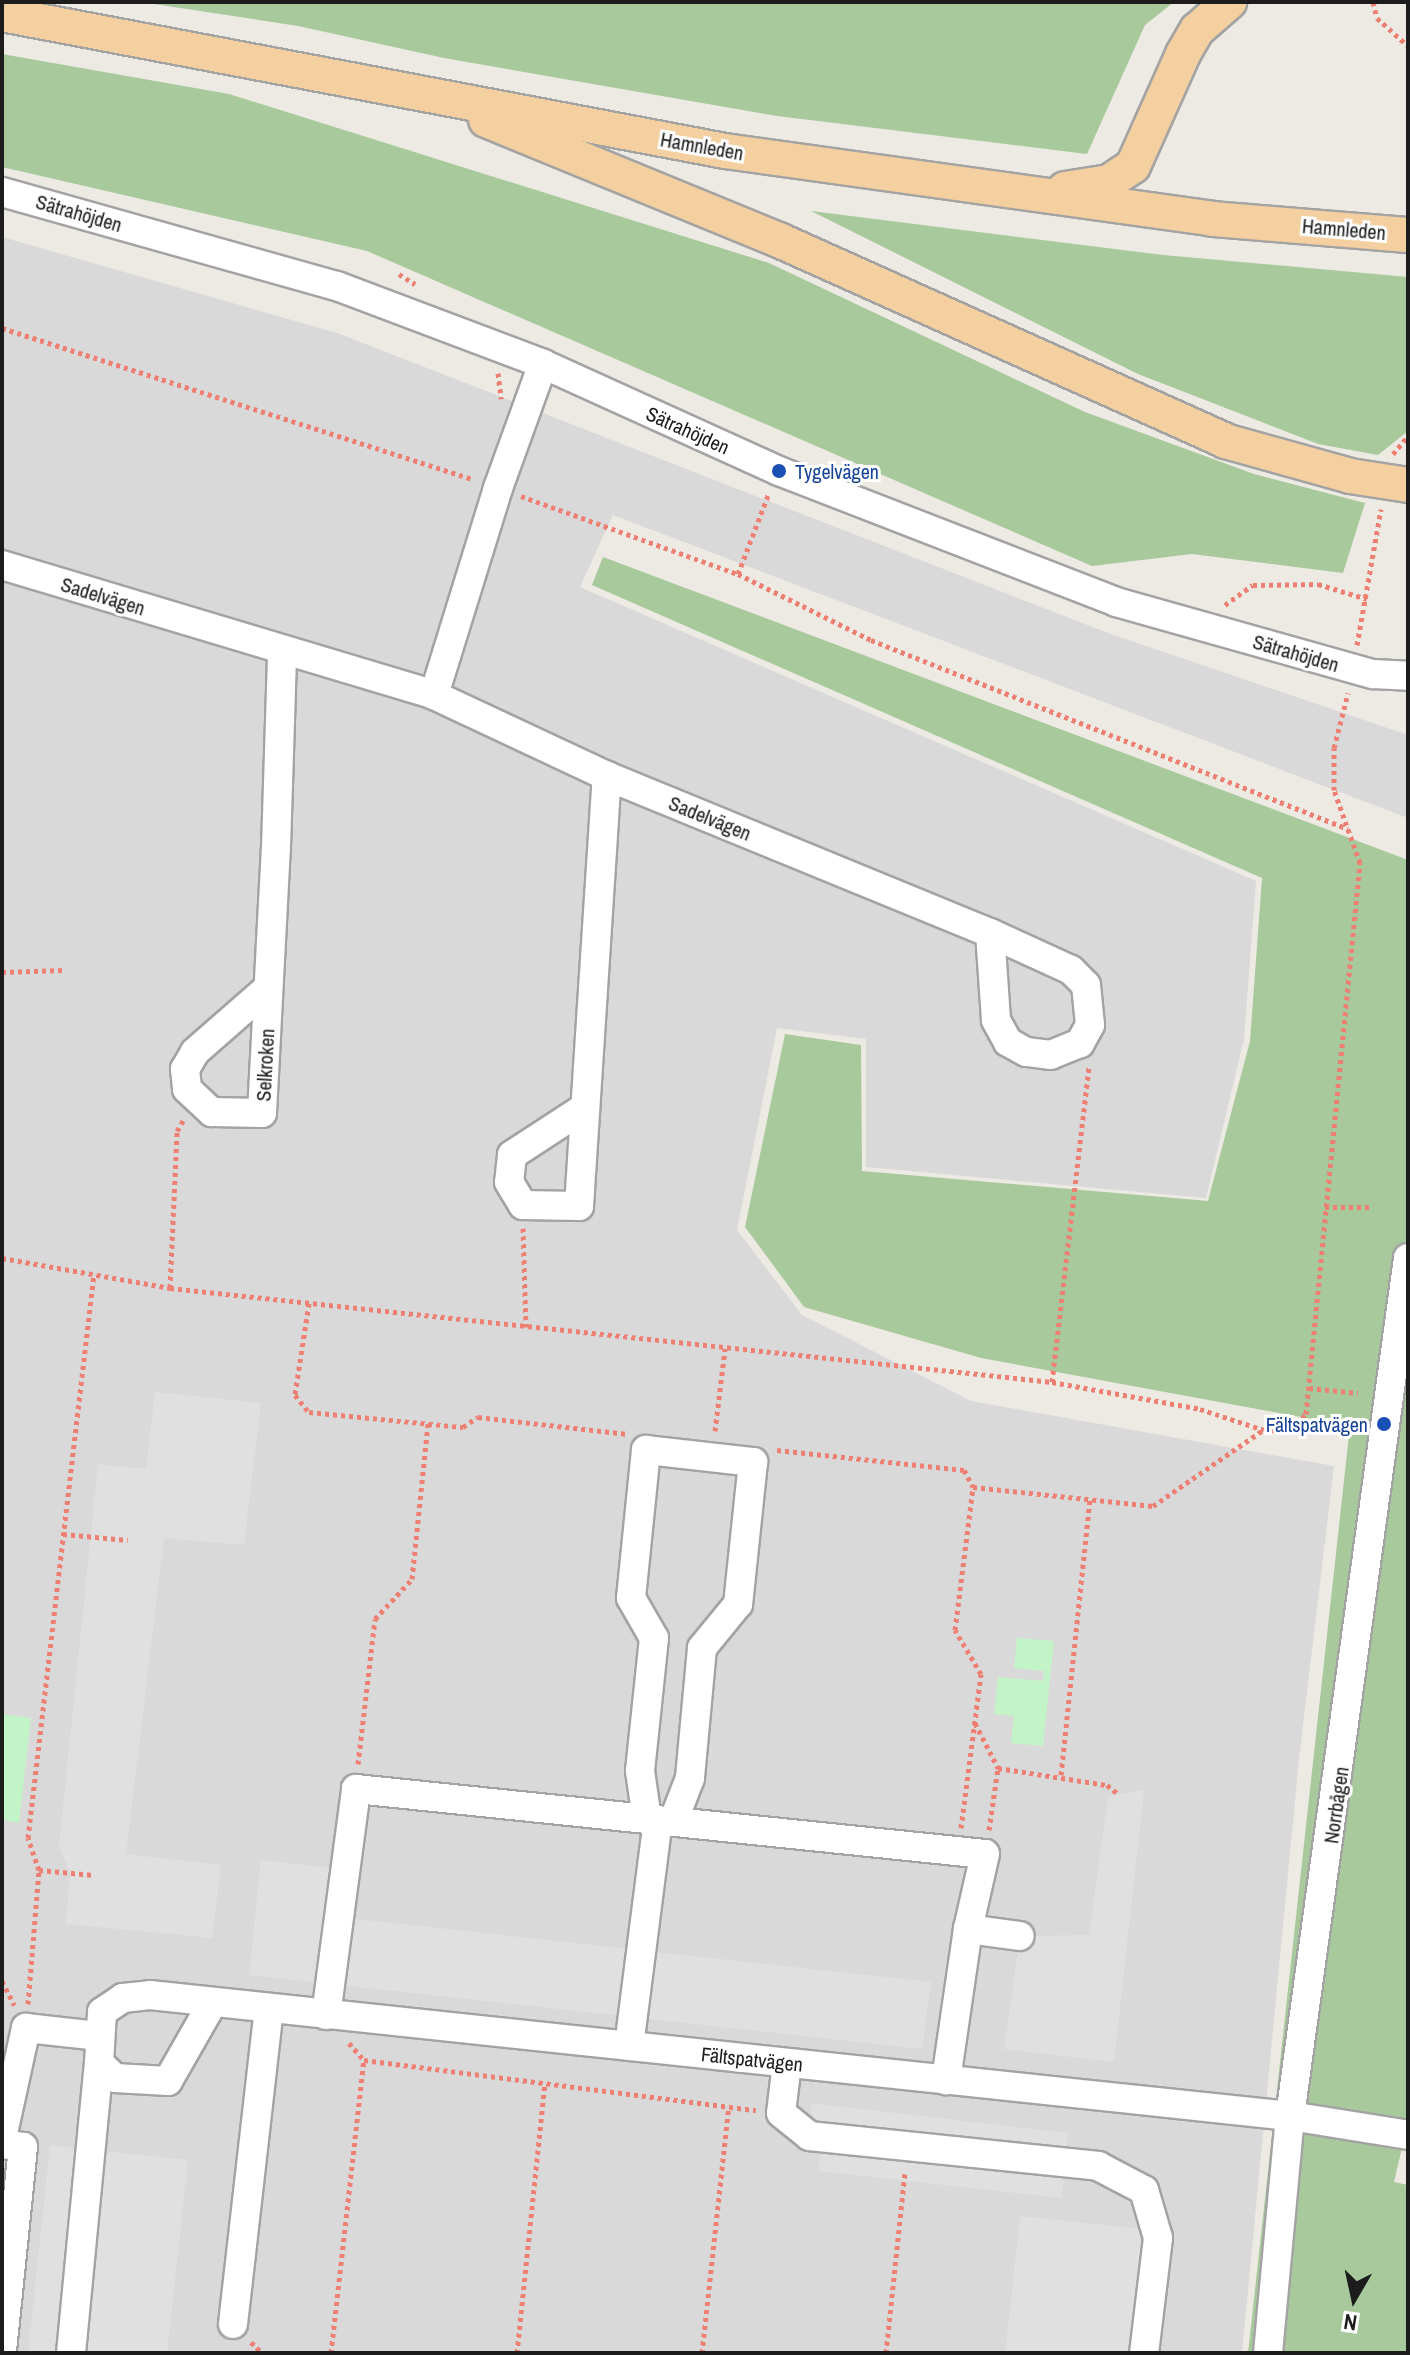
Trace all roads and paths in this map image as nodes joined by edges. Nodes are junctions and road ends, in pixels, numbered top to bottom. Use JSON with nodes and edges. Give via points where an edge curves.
{"nodes":[{"id":1,"x":1229,"y":2,"type":"edge"},
{"id":2,"x":1373,"y":2,"type":"edge"},
{"id":3,"x":2,"y":14,"type":"edge"},
{"id":4,"x":1408,"y":46,"type":"edge"},
{"id":5,"x":412,"y":90,"type":"junction"},
{"id":6,"x":2,"y":192,"type":"edge"},
{"id":7,"x":1003,"y":192,"type":"junction"},
{"id":8,"x":1408,"y":235,"type":"edge"},
{"id":9,"x":2,"y":328,"type":"edge"},
{"id":10,"x":543,"y":364,"type":"junction"},
{"id":11,"x":498,"y":488,"type":"junction"},
{"id":12,"x":1396,"y":490,"type":"edge"},
{"id":13,"x":769,"y":492,"type":"dead end"},
{"id":14,"x":2,"y":565,"type":"edge"},
{"id":15,"x":738,"y":574,"type":"junction"},
{"id":16,"x":1367,"y":599,"type":"junction"},
{"id":17,"x":1223,"y":605,"type":"dead end"},
{"id":18,"x":1356,"y":650,"type":"dead end"},
{"id":19,"x":282,"y":652,"type":"junction"},
{"id":20,"x":1373,"y":674,"type":"junction"},
{"id":21,"x":1408,"y":676,"type":"edge"},
{"id":22,"x":1348,"y":693,"type":"dead end"},
{"id":23,"x":434,"y":695,"type":"junction"},
{"id":24,"x":1408,"y":695,"type":"edge"},
{"id":25,"x":607,"y":776,"type":"junction"},
{"id":26,"x":1348,"y":829,"type":"junction"},
{"id":27,"x":990,"y":933,"type":"junction"},
{"id":28,"x":63,"y":970,"type":"dead end"},
{"id":29,"x":2,"y":972,"type":"edge"},
{"id":30,"x":268,"y":988,"type":"junction"},
{"id":31,"x":1080,"y":1043,"type":"junction"},
{"id":32,"x":196,"y":1100,"type":"junction"},
{"id":33,"x":584,"y":1108,"type":"junction"},
{"id":34,"x":523,"y":1205,"type":"junction"},
{"id":35,"x":1325,"y":1207,"type":"junction"},
{"id":36,"x":1373,"y":1207,"type":"dead end"},
{"id":37,"x":2,"y":1258,"type":"edge"},
{"id":38,"x":1408,"y":1258,"type":"edge"},
{"id":39,"x":94,"y":1274,"type":"junction"},
{"id":40,"x":170,"y":1288,"type":"junction"},
{"id":41,"x":526,"y":1327,"type":"junction"},
{"id":42,"x":725,"y":1349,"type":"junction"},
{"id":43,"x":1052,"y":1382,"type":"junction"},
{"id":44,"x":1309,"y":1388,"type":"junction"},
{"id":45,"x":1358,"y":1393,"type":"dead end"},
{"id":46,"x":428,"y":1424,"type":"dead end"},
{"id":47,"x":712,"y":1458,"type":"junction"},
{"id":48,"x":973,"y":1487,"type":"dead end"},
{"id":49,"x":1090,"y":1499,"type":"dead end"},
{"id":50,"x":63,"y":1534,"type":"junction"},
{"id":51,"x":128,"y":1540,"type":"dead end"},
{"id":52,"x":975,"y":1723,"type":"junction"},
{"id":53,"x":998,"y":1768,"type":"junction"},
{"id":54,"x":1061,"y":1775,"type":"junction"},
{"id":55,"x":356,"y":1789,"type":"junction"},
{"id":56,"x":1118,"y":1794,"type":"dead end"},
{"id":57,"x":659,"y":1820,"type":"junction"},
{"id":58,"x":972,"y":1853,"type":"junction"},
{"id":59,"x":39,"y":1870,"type":"junction"},
{"id":60,"x":94,"y":1875,"type":"dead end"},
{"id":61,"x":968,"y":1929,"type":"junction"},
{"id":62,"x":1020,"y":1936,"type":"dead end"},
{"id":63,"x":213,"y":2002,"type":"junction"},
{"id":64,"x":269,"y":2009,"type":"junction"},
{"id":65,"x":326,"y":2015,"type":"junction"},
{"id":66,"x":26,"y":2028,"type":"junction"},
{"id":67,"x":629,"y":2046,"type":"junction"},
{"id":68,"x":98,"y":2050,"type":"junction"},
{"id":69,"x":787,"y":2063,"type":"junction"},
{"id":70,"x":946,"y":2080,"type":"junction"},
{"id":71,"x":545,"y":2083,"type":"junction"},
{"id":72,"x":729,"y":2106,"type":"junction"},
{"id":73,"x":781,"y":2113,"type":"junction"},
{"id":74,"x":1290,"y":2116,"type":"junction"},
{"id":75,"x":1408,"y":2135,"type":"edge"},
{"id":76,"x":2,"y":2141,"type":"edge"},
{"id":77,"x":908,"y":2147,"type":"junction"},
{"id":78,"x":233,"y":2324,"type":"dead end"},
{"id":79,"x":2,"y":2349,"type":"edge"},
{"id":80,"x":71,"y":2353,"type":"edge"},
{"id":81,"x":331,"y":2353,"type":"edge"},
{"id":82,"x":517,"y":2353,"type":"edge"},
{"id":83,"x":702,"y":2353,"type":"edge"},
{"id":84,"x":886,"y":2353,"type":"edge"},
{"id":85,"x":1144,"y":2353,"type":"edge"},
{"id":86,"x":1268,"y":2353,"type":"edge"}],
"edges":[{"from":1,"to":7,"type":"main road","via":[[1197,30],[1133,166],[1091,187]]},
{"from":2,"to":4,"type":"path","via":[[1377,18]]},
{"from":3,"to":5,"type":"main road","name":"Hamnleden"},
{"from":5,"to":7,"type":"main road","name":"Hamnleden","via":[[725,151]]},
{"from":5,"to":12,"type":"main road","via":[[781,241],[1225,441]]},
{"from":6,"to":10,"type":"street","name":"Sätrahöjden","via":[[337,286]]},
{"from":7,"to":8,"type":"main road","name":"Hamnleden","via":[[1213,219]]},
{"from":9,"to":11,"type":"path"},
{"from":10,"to":11,"type":"street"},
{"from":10,"to":20,"type":"street","name":"Sätrahöjden","via":[[779,471],[1116,602]]},
{"from":11,"to":15,"type":"path"},
{"from":11,"to":23,"type":"street"},
{"from":12,"to":16,"type":"path"},
{"from":13,"to":15,"type":"path"},
{"from":14,"to":19,"type":"street","name":"Sadelvägen"},
{"from":15,"to":26,"type":"path","via":[[871,640]]},
{"from":16,"to":17,"type":"path","via":[[1318,584],[1253,585]]},
{"from":16,"to":18,"type":"path"},
{"from":19,"to":23,"type":"street","name":"Sadelvägen"},
{"from":19,"to":30,"type":"street","name":"Selkroken"},
{"from":20,"to":21,"type":"street","name":"Sätrahöjden"},
{"from":20,"to":24,"type":"street","name":"Sätrahöjden"},
{"from":22,"to":26,"type":"path","via":[[1334,748],[1334,790]]},
{"from":23,"to":25,"type":"street","name":"Sadelvägen"},
{"from":25,"to":27,"type":"street","name":"Sadelvägen"},
{"from":25,"to":33,"type":"street"},
{"from":26,"to":35,"type":"path","via":[[1360,863]]},
{"from":27,"to":31,"type":"street","name":"Sadelvägen","via":[[1071,970],[1086,985],[1090,1025]]},
{"from":27,"to":31,"type":"street","via":[[996,1020],[1008,1042],[1026,1052],[1051,1055]]},
{"from":28,"to":29,"type":"path"},
{"from":30,"to":32,"type":"street","name":"Selkroken","via":[[195,1052],[185,1069],[187,1089]]},
{"from":30,"to":32,"type":"street","name":"Selkroken","via":[[262,1113],[212,1112]]},
{"from":31,"to":43,"type":"path","via":[[1091,1070]]},
{"from":32,"to":40,"type":"path","via":[[177,1131]]},
{"from":33,"to":34,"type":"street","via":[[512,1155],[509,1182]]},
{"from":33,"to":34,"type":"street","via":[[579,1206]]},
{"from":34,"to":41,"type":"path"},
{"from":35,"to":36,"type":"path"},
{"from":35,"to":44,"type":"path"},
{"from":37,"to":39,"type":"path"},
{"from":38,"to":74,"type":"street","name":"Norrbågen"},
{"from":39,"to":40,"type":"path"},
{"from":39,"to":50,"type":"path"},
{"from":40,"to":41,"type":"path"},
{"from":41,"to":42,"type":"path"},
{"from":42,"to":43,"type":"path"},
{"from":42,"to":47,"type":"path"},
{"from":43,"to":44,"type":"path","via":[[1200,1409],[1264,1430],[1292,1430],[1306,1414]]},
{"from":44,"to":45,"type":"path"},
{"from":46,"to":55,"type":"path","via":[[412,1579],[375,1619]]},
{"from":47,"to":57,"type":"street","via":[[753,1462],[738,1604],[702,1648],[690,1778]]},
{"from":47,"to":57,"type":"street","via":[[646,1450],[631,1598],[654,1638],[640,1771]]},
{"from":48,"to":52,"type":"path","via":[[955,1630],[981,1674]]},
{"from":49,"to":54,"type":"path"},
{"from":50,"to":51,"type":"path"},
{"from":50,"to":59,"type":"path","via":[[28,1838]]},
{"from":52,"to":53,"type":"path"},
{"from":52,"to":58,"type":"path"},
{"from":53,"to":54,"type":"path"},
{"from":53,"to":58,"type":"path"},
{"from":54,"to":56,"type":"path","via":[[1107,1785]]},
{"from":55,"to":57,"type":"street"},
{"from":55,"to":65,"type":"street"},
{"from":57,"to":58,"type":"street"},
{"from":57,"to":67,"type":"street"},
{"from":58,"to":61,"type":"street"},
{"from":59,"to":60,"type":"path"},
{"from":59,"to":66,"type":"path"},
{"from":61,"to":62,"type":"street"},
{"from":61,"to":70,"type":"street"},
{"from":63,"to":64,"type":"street","name":"Fältspatvägen"},
{"from":63,"to":68,"type":"street","name":"Fältspatvägen","via":[[150,1995],[123,1998],[102,2012]]},
{"from":63,"to":68,"type":"street","via":[[168,2081],[115,2078]]},
{"from":64,"to":65,"type":"street","name":"Fältspatvägen"},
{"from":64,"to":78,"type":"street"},
{"from":65,"to":67,"type":"street","name":"Fältspatvägen"},
{"from":66,"to":68,"type":"street"},
{"from":66,"to":76,"type":"street"},
{"from":67,"to":69,"type":"street","name":"Fältspatvägen"},
{"from":68,"to":80,"type":"street"},
{"from":69,"to":70,"type":"street","name":"Fältspatvägen"},
{"from":69,"to":73,"type":"street"},
{"from":70,"to":74,"type":"street","name":"Fältspatvägen"},
{"from":71,"to":72,"type":"path"},
{"from":71,"to":81,"type":"path","via":[[364,2060]]},
{"from":71,"to":82,"type":"path"},
{"from":72,"to":73,"type":"path"},
{"from":72,"to":83,"type":"path"},
{"from":73,"to":77,"type":"street","via":[[809,2136]]},
{"from":74,"to":75,"type":"street","name":"Fältspatvägen"},
{"from":74,"to":86,"type":"street","name":"Norrbågen"},
{"from":76,"to":79,"type":"street","via":[[23,2147]]},
{"from":77,"to":84,"type":"path"},
{"from":77,"to":85,"type":"street","via":[[1098,2166],[1144,2190],[1158,2238]]}]}
